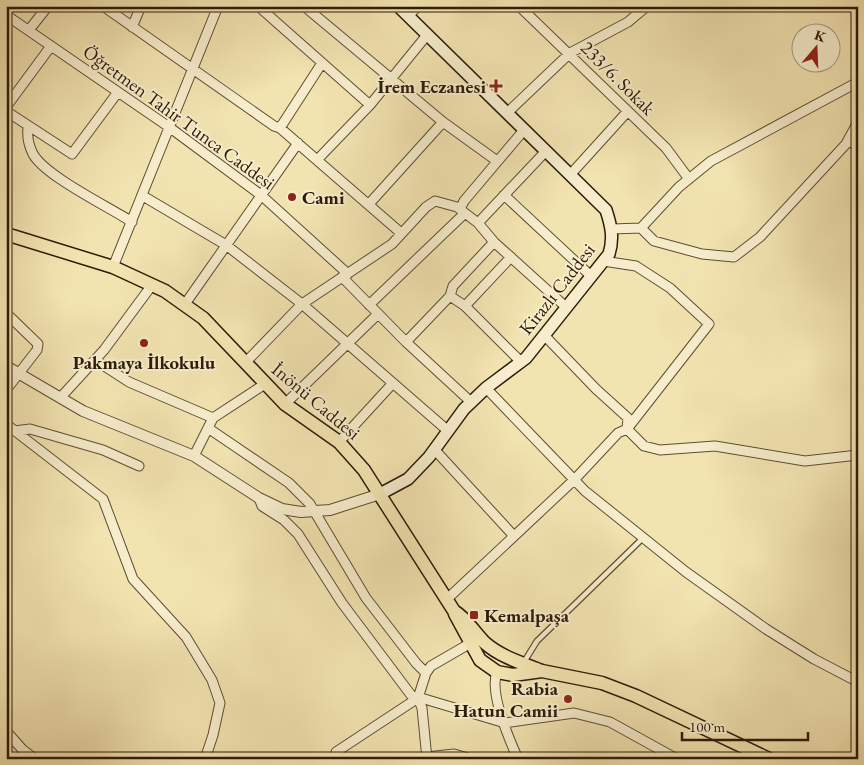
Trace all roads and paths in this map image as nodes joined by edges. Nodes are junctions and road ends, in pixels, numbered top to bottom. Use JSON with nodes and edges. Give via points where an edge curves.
{"nodes":[{"id":1,"x":48,"y":6,"type":"edge"},
{"id":2,"x":104,"y":6,"type":"edge"},
{"id":3,"x":141,"y":6,"type":"edge"},
{"id":4,"x":218,"y":6,"type":"edge"},
{"id":5,"x":258,"y":6,"type":"edge"},
{"id":6,"x":304,"y":6,"type":"edge"},
{"id":7,"x":398,"y":6,"type":"edge"},
{"id":8,"x":418,"y":6,"type":"edge"},
{"id":9,"x":519,"y":6,"type":"edge"},
{"id":10,"x":647,"y":6,"type":"edge"},
{"id":11,"x":6,"y":15,"type":"edge"},
{"id":12,"x":408,"y":16,"type":"junction"},
{"id":13,"x":132,"y":27,"type":"junction"},
{"id":14,"x":29,"y":30,"type":"junction"},
{"id":15,"x":427,"y":35,"type":"junction"},
{"id":16,"x":51,"y":46,"type":"junction"},
{"id":17,"x":570,"y":53,"type":"junction"},
{"id":18,"x":322,"y":63,"type":"junction"},
{"id":19,"x":192,"y":71,"type":"junction"},
{"id":20,"x":391,"y":79,"type":"junction"},
{"id":21,"x":858,"y":82,"type":"edge"},
{"id":22,"x":118,"y":92,"type":"junction"},
{"id":23,"x":370,"y":105,"type":"junction"},
{"id":24,"x":6,"y":107,"type":"edge"},
{"id":25,"x":6,"y":112,"type":"edge"},
{"id":26,"x":628,"y":112,"type":"junction"},
{"id":27,"x":507,"y":113,"type":"junction"},
{"id":28,"x":443,"y":122,"type":"junction"},
{"id":29,"x":858,"y":122,"type":"edge"},
{"id":30,"x":169,"y":127,"type":"junction"},
{"id":31,"x":28,"y":128,"type":"junction"},
{"id":32,"x":280,"y":128,"type":"junction"},
{"id":33,"x":524,"y":130,"type":"junction"},
{"id":34,"x":298,"y":143,"type":"junction"},
{"id":35,"x":846,"y":144,"type":"junction"},
{"id":36,"x":858,"y":146,"type":"edge"},
{"id":37,"x":546,"y":151,"type":"junction"},
{"id":38,"x":318,"y":160,"type":"junction"},
{"id":39,"x":498,"y":161,"type":"junction"},
{"id":40,"x":570,"y":175,"type":"junction"},
{"id":41,"x":690,"y":179,"type":"junction"},
{"id":42,"x":261,"y":195,"type":"junction"},
{"id":43,"x":504,"y":195,"type":"junction"},
{"id":44,"x":142,"y":196,"type":"junction"},
{"id":45,"x":369,"y":204,"type":"junction"},
{"id":46,"x":463,"y":211,"type":"junction"},
{"id":47,"x":132,"y":222,"type":"junction"},
{"id":48,"x":478,"y":223,"type":"junction"},
{"id":49,"x":641,"y":228,"type":"junction"},
{"id":50,"x":612,"y":229,"type":"junction"},
{"id":51,"x":400,"y":233,"type":"junction"},
{"id":52,"x":6,"y":234,"type":"edge"},
{"id":53,"x":494,"y":242,"type":"junction"},
{"id":54,"x":226,"y":245,"type":"junction"},
{"id":55,"x":511,"y":257,"type":"junction"},
{"id":56,"x":603,"y":261,"type":"junction"},
{"id":57,"x":114,"y":267,"type":"junction"},
{"id":58,"x":345,"y":276,"type":"junction"},
{"id":59,"x":591,"y":276,"type":"junction"},
{"id":60,"x":152,"y":284,"type":"junction"},
{"id":61,"x":450,"y":296,"type":"junction"},
{"id":62,"x":185,"y":304,"type":"junction"},
{"id":63,"x":302,"y":304,"type":"junction"},
{"id":64,"x":369,"y":305,"type":"junction"},
{"id":65,"x":464,"y":306,"type":"junction"},
{"id":66,"x":566,"y":307,"type":"junction"},
{"id":67,"x":7,"y":314,"type":"edge"},
{"id":68,"x":378,"y":314,"type":"junction"},
{"id":69,"x":544,"y":335,"type":"junction"},
{"id":70,"x":406,"y":342,"type":"junction"},
{"id":71,"x":346,"y":343,"type":"junction"},
{"id":72,"x":95,"y":360,"type":"junction"},
{"id":73,"x":521,"y":362,"type":"junction"},
{"id":74,"x":245,"y":363,"type":"junction"},
{"id":75,"x":6,"y":366,"type":"edge"},
{"id":76,"x":19,"y":373,"type":"junction"},
{"id":77,"x":393,"y":383,"type":"junction"},
{"id":78,"x":265,"y":384,"type":"junction"},
{"id":79,"x":486,"y":388,"type":"junction"},
{"id":80,"x":6,"y":390,"type":"edge"},
{"id":81,"x":61,"y":397,"type":"junction"},
{"id":82,"x":471,"y":402,"type":"junction"},
{"id":83,"x":285,"y":404,"type":"junction"},
{"id":84,"x":213,"y":418,"type":"junction"},
{"id":85,"x":6,"y":424,"type":"edge"},
{"id":86,"x":208,"y":428,"type":"junction"},
{"id":87,"x":627,"y":429,"type":"junction"},
{"id":88,"x":447,"y":430,"type":"junction"},
{"id":89,"x":14,"y":431,"type":"junction"},
{"id":90,"x":340,"y":442,"type":"junction"},
{"id":91,"x":434,"y":448,"type":"junction"},
{"id":92,"x":858,"y":455,"type":"edge"},
{"id":93,"x":194,"y":456,"type":"junction"},
{"id":94,"x":139,"y":466,"type":"dead end"},
{"id":95,"x":575,"y":479,"type":"junction"},
{"id":96,"x":380,"y":494,"type":"junction"},
{"id":97,"x":259,"y":498,"type":"junction"},
{"id":98,"x":315,"y":511,"type":"junction"},
{"id":99,"x":513,"y":535,"type":"junction"},
{"id":100,"x":643,"y":538,"type":"junction"},
{"id":101,"x":446,"y":600,"type":"junction"},
{"id":102,"x":454,"y":611,"type":"junction"},
{"id":103,"x":469,"y":644,"type":"junction"},
{"id":104,"x":492,"y":648,"type":"junction"},
{"id":105,"x":504,"y":656,"type":"junction"},
{"id":106,"x":480,"y":660,"type":"junction"},
{"id":107,"x":523,"y":664,"type":"junction"},
{"id":108,"x":542,"y":671,"type":"junction"},
{"id":109,"x":497,"y":672,"type":"junction"},
{"id":110,"x":426,"y":673,"type":"junction"},
{"id":111,"x":858,"y":682,"type":"edge"},
{"id":112,"x":418,"y":698,"type":"junction"},
{"id":113,"x":505,"y":723,"type":"junction"},
{"id":114,"x":6,"y":730,"type":"edge"},
{"id":115,"x":427,"y":758,"type":"edge"},
{"id":116,"x":35,"y":759,"type":"edge"},
{"id":117,"x":205,"y":759,"type":"edge"},
{"id":118,"x":336,"y":759,"type":"edge"},
{"id":119,"x":470,"y":759,"type":"edge"},
{"id":120,"x":518,"y":759,"type":"edge"},
{"id":121,"x":676,"y":759,"type":"edge"},
{"id":122,"x":769,"y":759,"type":"edge"}],
"edges":[{"from":1,"to":14,"type":"street"},
{"from":2,"to":13,"type":"street"},
{"from":3,"to":13,"type":"street"},
{"from":4,"to":19,"type":"street"},
{"from":5,"to":18,"type":"street"},
{"from":6,"to":20,"type":"street"},
{"from":7,"to":12,"type":"main road","name":"Kirazlı Caddesi"},
{"from":8,"to":12,"type":"street"},
{"from":9,"to":17,"type":"street","name":"233/6. Sokak"},
{"from":10,"to":17,"type":"street","via":[[628,22]]},
{"from":11,"to":14,"type":"street","name":"Öğretmen Tahir Tunca Caddesi"},
{"from":12,"to":15,"type":"main road","name":"Kirazlı Caddesi"},
{"from":13,"to":19,"type":"street"},
{"from":14,"to":16,"type":"street","name":"Öğretmen Tahir Tunca Caddesi"},
{"from":15,"to":20,"type":"street"},
{"from":15,"to":27,"type":"main road","name":"Kirazlı Caddesi"},
{"from":16,"to":22,"type":"street","name":"Öğretmen Tahir Tunca Caddesi"},
{"from":16,"to":24,"type":"street"},
{"from":17,"to":26,"type":"street","name":"233/6. Sokak"},
{"from":17,"to":27,"type":"street"},
{"from":18,"to":23,"type":"street"},
{"from":18,"to":32,"type":"street"},
{"from":19,"to":30,"type":"street"},
{"from":19,"to":32,"type":"street"},
{"from":20,"to":23,"type":"street"},
{"from":20,"to":28,"type":"street"},
{"from":21,"to":41,"type":"street","via":[[711,161]]},
{"from":22,"to":30,"type":"street","name":"Öğretmen Tahir Tunca Caddesi"},
{"from":22,"to":31,"type":"street","via":[[72,154]]},
{"from":23,"to":38,"type":"street"},
{"from":25,"to":31,"type":"street"},
{"from":26,"to":40,"type":"street"},
{"from":26,"to":41,"type":"street","name":"233/6. Sokak","via":[[666,148]]},
{"from":27,"to":33,"type":"main road","name":"Kirazlı Caddesi"},
{"from":28,"to":39,"type":"street"},
{"from":28,"to":45,"type":"street"},
{"from":29,"to":35,"type":"street"},
{"from":30,"to":42,"type":"street","name":"Öğretmen Tahir Tunca Caddesi"},
{"from":30,"to":44,"type":"street"},
{"from":31,"to":47,"type":"street","via":[[31,148],[41,163]]},
{"from":32,"to":34,"type":"street"},
{"from":33,"to":37,"type":"main road","name":"Kirazlı Caddesi"},
{"from":33,"to":39,"type":"street"},
{"from":34,"to":38,"type":"street"},
{"from":34,"to":42,"type":"street"},
{"from":35,"to":36,"type":"lane"},
{"from":35,"to":49,"type":"street","via":[[760,237],[734,256],[702,254],[654,241]]},
{"from":37,"to":40,"type":"main road","name":"Kirazlı Caddesi"},
{"from":37,"to":43,"type":"street"},
{"from":38,"to":45,"type":"street"},
{"from":39,"to":46,"type":"street","via":[[464,201]]},
{"from":40,"to":50,"type":"main road","name":"Kirazlı Caddesi","via":[[606,210]]},
{"from":41,"to":49,"type":"street"},
{"from":42,"to":54,"type":"street"},
{"from":42,"to":58,"type":"street","name":"Öğretmen Tahir Tunca Caddesi"},
{"from":43,"to":48,"type":"street"},
{"from":43,"to":59,"type":"street"},
{"from":44,"to":47,"type":"street"},
{"from":44,"to":54,"type":"street"},
{"from":45,"to":51,"type":"street"},
{"from":46,"to":48,"type":"street"},
{"from":46,"to":51,"type":"street","via":[[434,201]]},
{"from":46,"to":64,"type":"street"},
{"from":47,"to":57,"type":"street"},
{"from":48,"to":53,"type":"street"},
{"from":49,"to":50,"type":"street"},
{"from":50,"to":56,"type":"main road","name":"Kirazlı Caddesi","via":[[612,245]]},
{"from":51,"to":58,"type":"street","via":[[392,244]]},
{"from":52,"to":57,"type":"main road","name":"İnönü Caddesi"},
{"from":53,"to":55,"type":"street"},
{"from":53,"to":61,"type":"street","via":[[453,286]]},
{"from":54,"to":62,"type":"street"},
{"from":54,"to":63,"type":"street"},
{"from":55,"to":65,"type":"street"},
{"from":55,"to":66,"type":"street"},
{"from":56,"to":59,"type":"main road","name":"Kirazlı Caddesi"},
{"from":56,"to":87,"type":"street","via":[[636,266],[670,288],[710,324]]},
{"from":57,"to":60,"type":"main road","name":"İnönü Caddesi"},
{"from":58,"to":63,"type":"street"},
{"from":58,"to":64,"type":"street","name":"Öğretmen Tahir Tunca Caddesi"},
{"from":59,"to":66,"type":"main road","name":"Kirazlı Caddesi"},
{"from":60,"to":62,"type":"main road","name":"İnönü Caddesi"},
{"from":60,"to":72,"type":"street"},
{"from":61,"to":65,"type":"street"},
{"from":61,"to":70,"type":"street"},
{"from":62,"to":74,"type":"main road","name":"İnönü Caddesi","via":[[211,326]]},
{"from":63,"to":71,"type":"street"},
{"from":63,"to":74,"type":"street"},
{"from":64,"to":68,"type":"street","name":"Öğretmen Tahir Tunca Caddesi"},
{"from":65,"to":73,"type":"street"},
{"from":66,"to":69,"type":"main road","name":"Kirazlı Caddesi"},
{"from":67,"to":76,"type":"street","via":[[38,344]]},
{"from":68,"to":70,"type":"street","name":"Öğretmen Tahir Tunca Caddesi"},
{"from":68,"to":71,"type":"street"},
{"from":69,"to":73,"type":"main road","name":"Kirazlı Caddesi"},
{"from":69,"to":87,"type":"street","via":[[628,418]]},
{"from":70,"to":82,"type":"street","name":"Öğretmen Tahir Tunca Caddesi"},
{"from":71,"to":77,"type":"street"},
{"from":71,"to":83,"type":"street"},
{"from":72,"to":81,"type":"street"},
{"from":72,"to":84,"type":"street","via":[[129,382]]},
{"from":73,"to":79,"type":"main road","name":"Kirazlı Caddesi"},
{"from":74,"to":78,"type":"main road","name":"İnönü Caddesi"},
{"from":75,"to":76,"type":"street"},
{"from":76,"to":80,"type":"street"},
{"from":76,"to":81,"type":"street"},
{"from":77,"to":88,"type":"street"},
{"from":77,"to":90,"type":"street"},
{"from":78,"to":83,"type":"main road","name":"İnönü Caddesi"},
{"from":78,"to":84,"type":"street"},
{"from":79,"to":82,"type":"main road","name":"Kirazlı Caddesi"},
{"from":79,"to":95,"type":"street"},
{"from":81,"to":93,"type":"street","via":[[83,411]]},
{"from":82,"to":88,"type":"main road","name":"Kirazlı Caddesi"},
{"from":83,"to":90,"type":"main road","name":"İnönü Caddesi"},
{"from":84,"to":86,"type":"street"},
{"from":85,"to":89,"type":"street"},
{"from":86,"to":93,"type":"street"},
{"from":86,"to":98,"type":"street","via":[[289,483]]},
{"from":87,"to":92,"type":"street","via":[[644,446],[660,450],[715,446],[805,460]]},
{"from":87,"to":95,"type":"street","via":[[618,433]]},
{"from":88,"to":91,"type":"main road","name":"Kirazlı Caddesi"},
{"from":89,"to":94,"type":"street","via":[[30,429],[103,450]]},
{"from":89,"to":117,"type":"street","via":[[103,499],[133,579],[186,637],[212,680],[220,703]]},
{"from":90,"to":96,"type":"main road","name":"İnönü Caddesi"},
{"from":91,"to":96,"type":"main road","name":"Kirazlı Caddesi","via":[[408,479]]},
{"from":91,"to":99,"type":"street"},
{"from":93,"to":97,"type":"street"},
{"from":95,"to":99,"type":"street"},
{"from":95,"to":100,"type":"street","via":[[585,491]]},
{"from":96,"to":98,"type":"street","via":[[330,510]]},
{"from":96,"to":101,"type":"main road","name":"İnönü Caddesi"},
{"from":97,"to":98,"type":"street","via":[[290,511]]},
{"from":97,"to":112,"type":"street","via":[[262,506],[298,534],[342,603],[405,689]]},
{"from":98,"to":110,"type":"street","via":[[366,598]]},
{"from":99,"to":101,"type":"street"},
{"from":100,"to":107,"type":"lane","via":[[537,641]]},
{"from":100,"to":111,"type":"street","via":[[766,629]]},
{"from":101,"to":102,"type":"main road","name":"İnönü Caddesi"},
{"from":102,"to":103,"type":"main road"},
{"from":102,"to":104,"type":"main road","name":"İnönü Caddesi"},
{"from":103,"to":106,"type":"main road"},
{"from":103,"to":110,"type":"street","via":[[437,661]]},
{"from":104,"to":105,"type":"main road","name":"İnönü Caddesi"},
{"from":104,"to":106,"type":"main road"},
{"from":105,"to":107,"type":"main road","name":"İnönü Caddesi"},
{"from":105,"to":109,"type":"main road"},
{"from":106,"to":109,"type":"main road"},
{"from":107,"to":108,"type":"main road","name":"İnönü Caddesi"},
{"from":108,"to":109,"type":"main road","via":[[513,675]]},
{"from":108,"to":122,"type":"main road","via":[[583,678],[624,691]]},
{"from":109,"to":113,"type":"street","via":[[494,685]]},
{"from":110,"to":112,"type":"street"},
{"from":112,"to":113,"type":"street"},
{"from":112,"to":115,"type":"street"},
{"from":112,"to":118,"type":"street","via":[[336,752]]},
{"from":113,"to":120,"type":"street"},
{"from":113,"to":121,"type":"street","via":[[574,713],[610,722]]},
{"from":114,"to":116,"type":"street","via":[[22,750]]},
{"from":115,"to":119,"type":"street","via":[[454,754]]}]}
